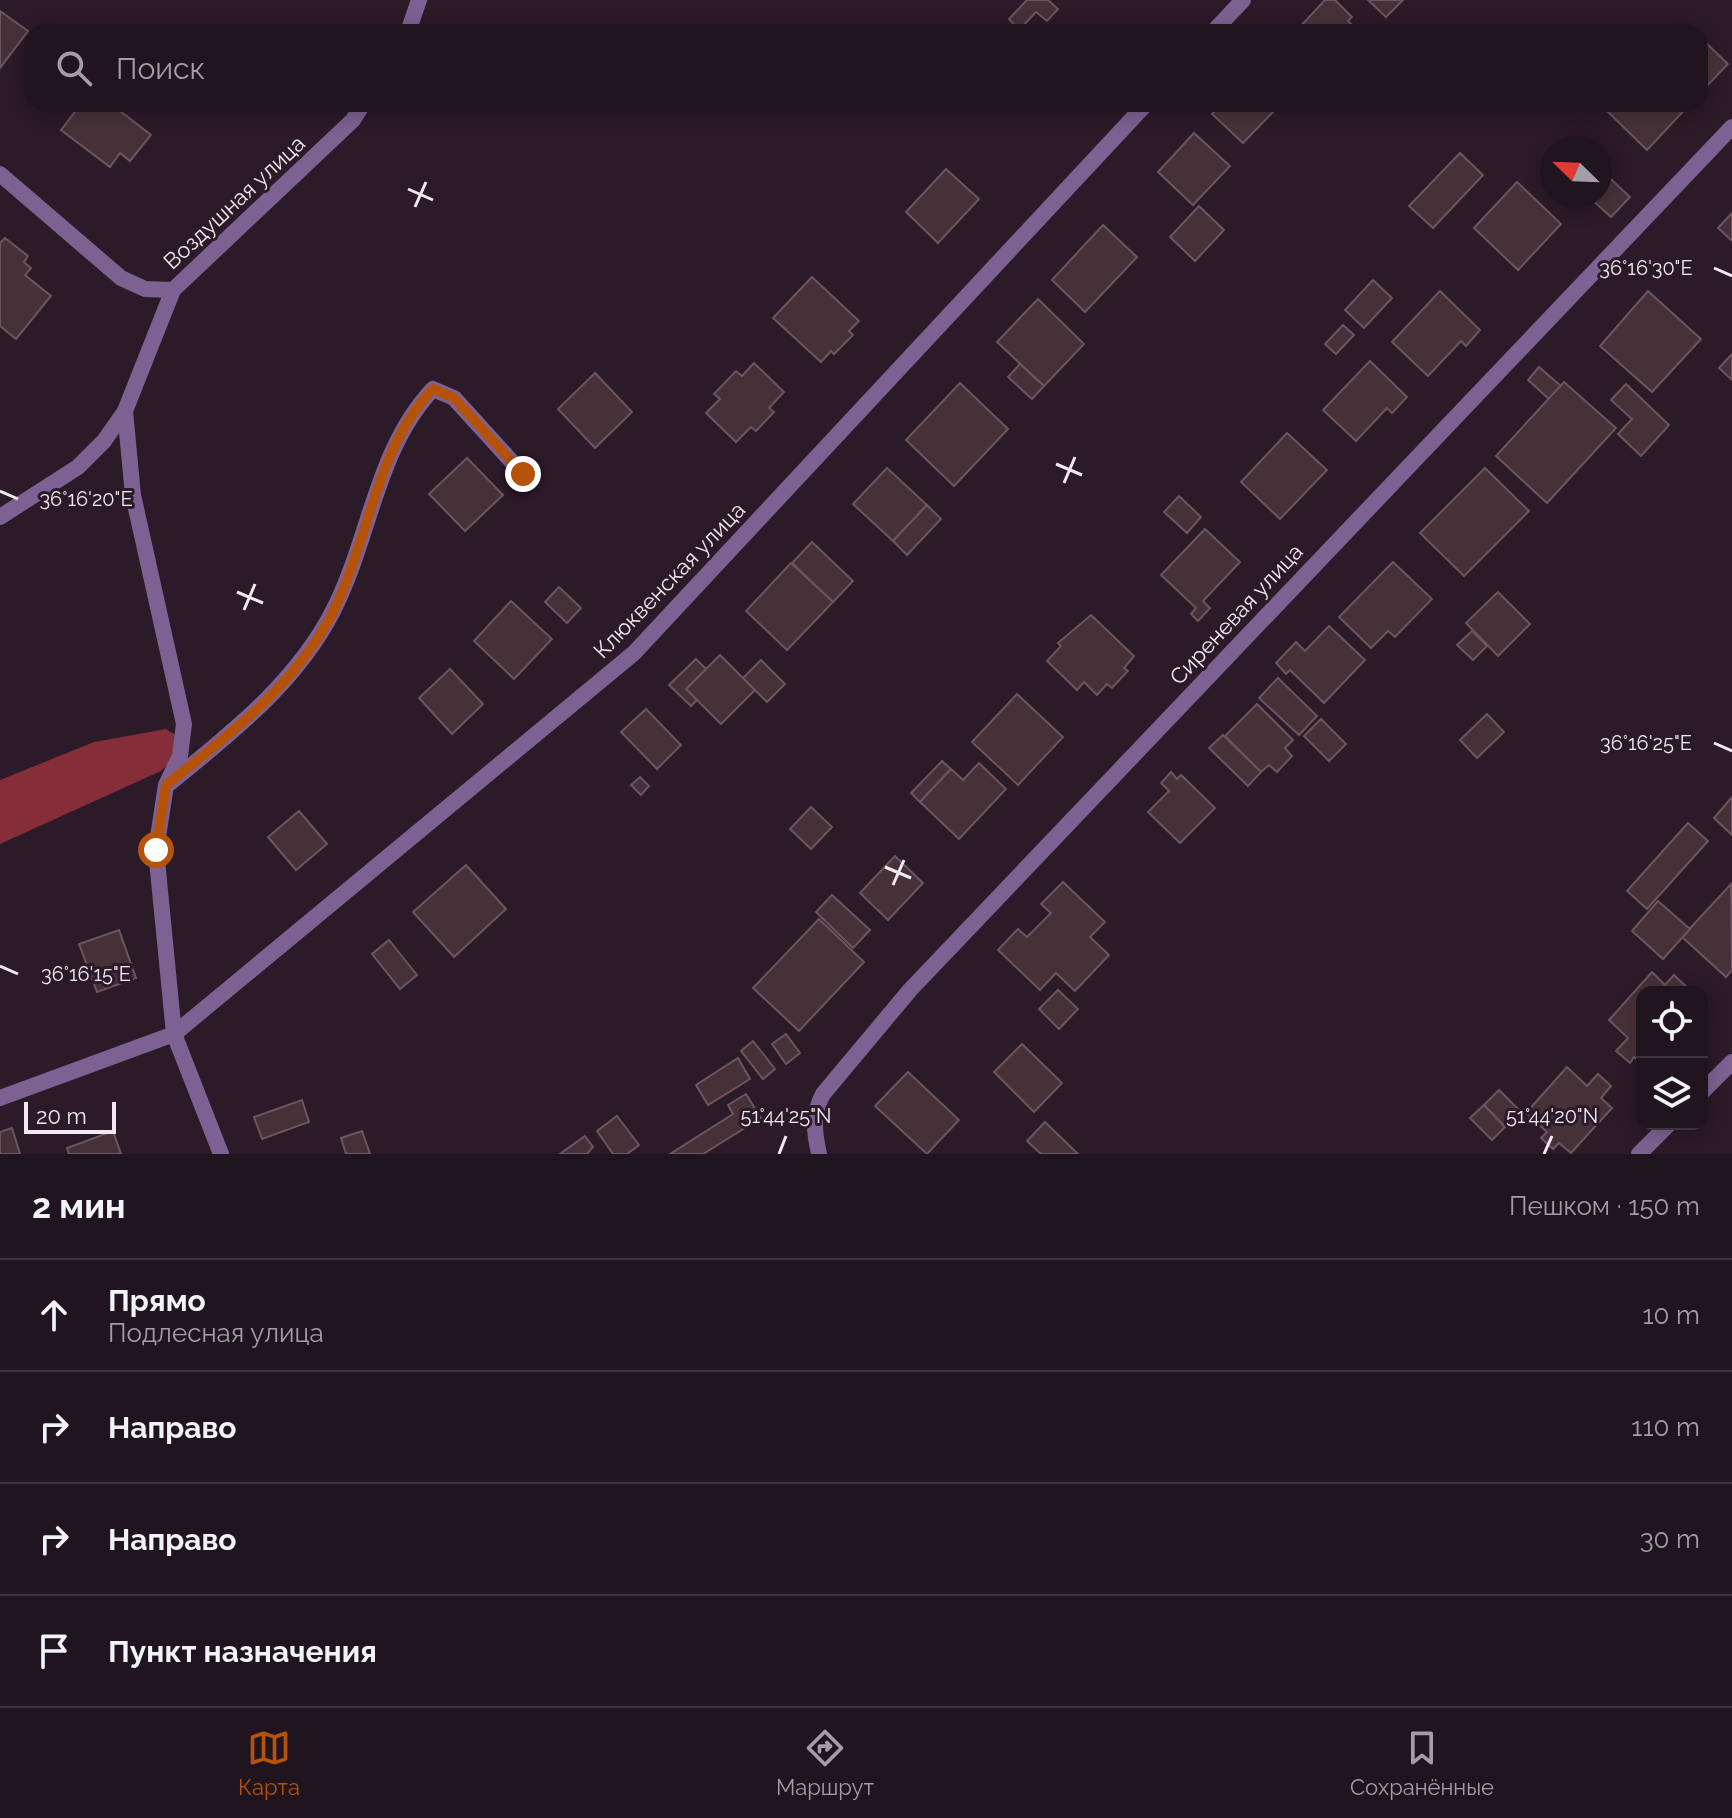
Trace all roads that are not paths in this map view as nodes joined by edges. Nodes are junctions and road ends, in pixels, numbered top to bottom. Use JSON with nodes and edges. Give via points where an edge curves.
{"nodes":[{"id":1,"x":419,"y":0,"type":"edge"},
{"id":2,"x":1243,"y":0,"type":"edge"},
{"id":3,"x":411,"y":24,"type":"edge"},
{"id":4,"x":1220,"y":24,"type":"edge"},
{"id":5,"x":358,"y":112,"type":"edge"},
{"id":6,"x":1139,"y":112,"type":"edge"},
{"id":7,"x":1732,"y":127,"type":"edge"},
{"id":8,"x":0,"y":174,"type":"edge"},
{"id":9,"x":173,"y":290,"type":"junction"},
{"id":10,"x":125,"y":411,"type":"junction"},
{"id":11,"x":523,"y":474,"type":"dead end"},
{"id":12,"x":0,"y":517,"type":"edge"},
{"id":13,"x":166,"y":785,"type":"junction"},
{"id":14,"x":174,"y":1034,"type":"junction"},
{"id":15,"x":1732,"y":1062,"type":"edge"},
{"id":16,"x":1708,"y":1086,"type":"edge"},
{"id":17,"x":0,"y":1098,"type":"edge"},
{"id":18,"x":1663,"y":1130,"type":"edge"},
{"id":19,"x":221,"y":1154,"type":"edge"},
{"id":20,"x":819,"y":1154,"type":"edge"},
{"id":21,"x":1639,"y":1154,"type":"edge"}],
"edges":[{"from":1,"to":3,"type":"street"},
{"from":2,"to":4,"type":"street"},
{"from":5,"to":9,"type":"street","name":"Воздушная улица"},
{"from":6,"to":14,"type":"street","name":"Клюквенская улица","via":[[634,653]]},
{"from":7,"to":20,"type":"street","name":"Сиреневая улица","via":[[910,990],[823,1094],[814,1127]]},
{"from":8,"to":9,"type":"street","via":[[121,278],[145,289]]},
{"from":9,"to":10,"type":"street","name":"Воздушная улица"},
{"from":10,"to":12,"type":"street","name":"Воздушная улица","via":[[78,467]]},
{"from":10,"to":13,"type":"street","via":[[133,495],[184,724],[180,756]]},
{"from":11,"to":13,"type":"street","via":[[454,398],[433,389],[412,410],[334,610],[306,654],[254,715]]},
{"from":13,"to":14,"type":"street","via":[[156,850]]},
{"from":14,"to":17,"type":"street","name":"Клюквенская улица"},
{"from":14,"to":19,"type":"street"},
{"from":15,"to":16,"type":"street"},
{"from":18,"to":21,"type":"street"}]}
